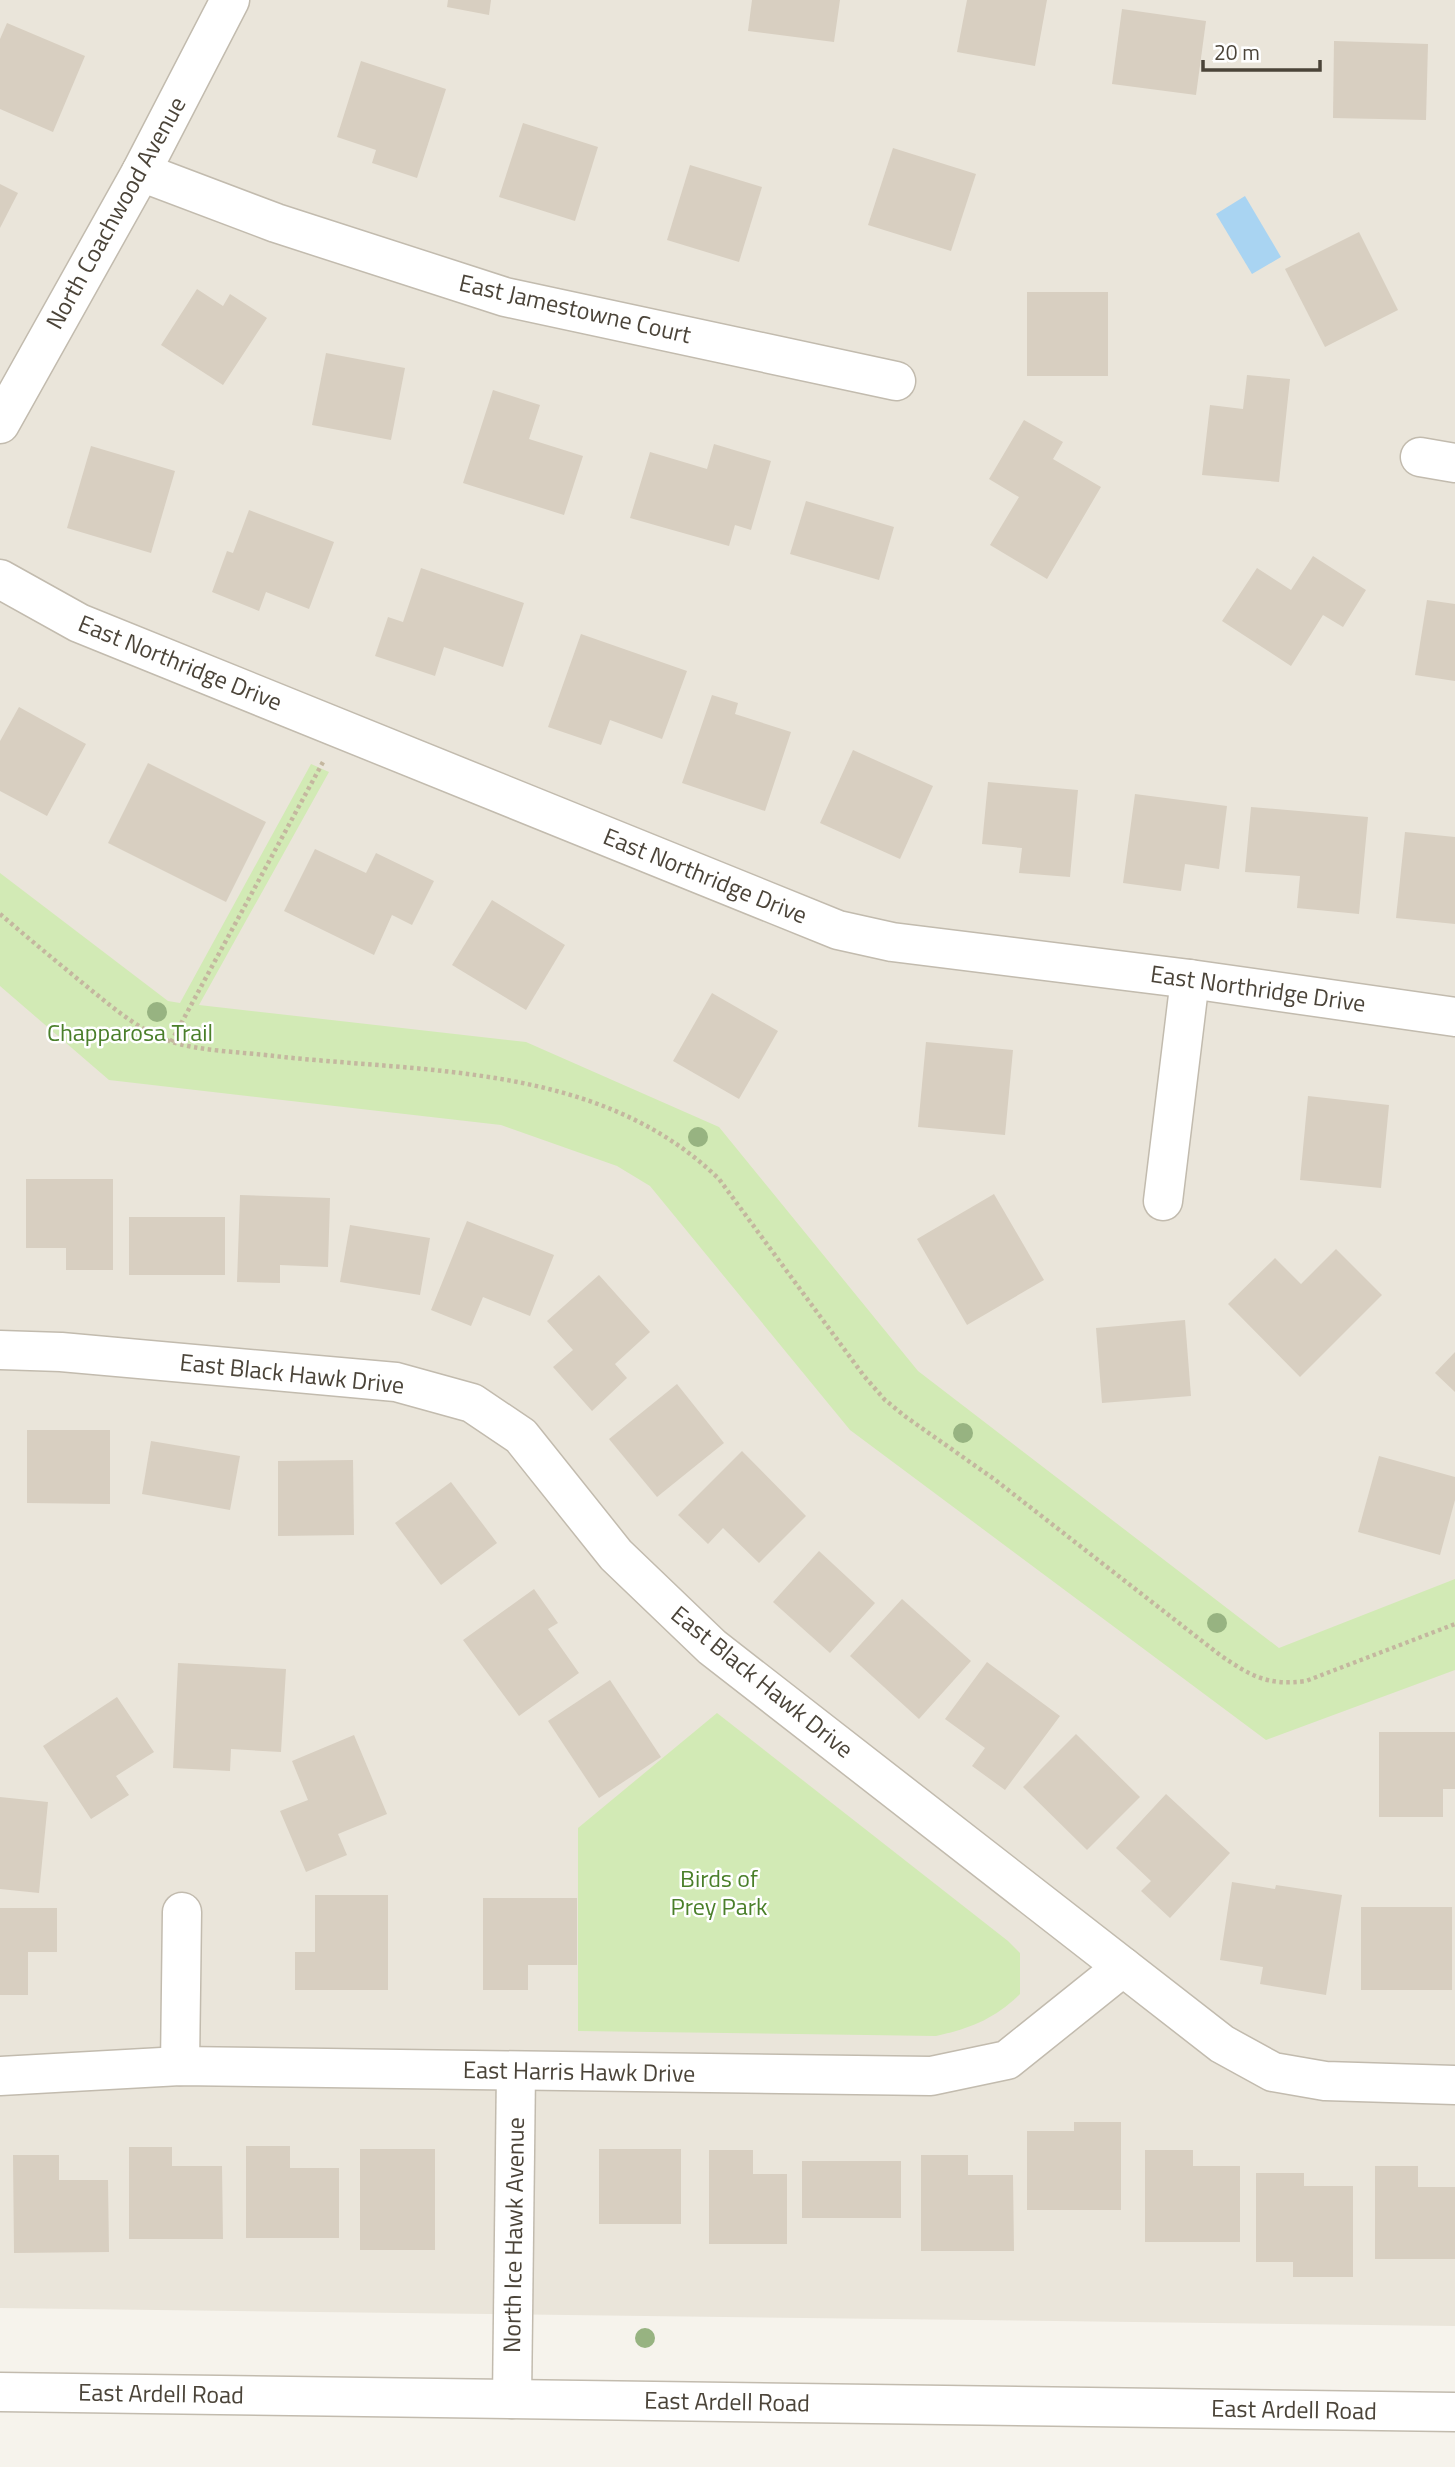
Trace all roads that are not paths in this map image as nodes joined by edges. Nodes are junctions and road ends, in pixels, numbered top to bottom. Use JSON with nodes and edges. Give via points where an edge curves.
{"nodes":[{"id":1,"x":230,"y":0,"type":"edge"},
{"id":2,"x":141,"y":172,"type":"junction"},
{"id":3,"x":896,"y":381,"type":"dead end"},
{"id":4,"x":0,"y":424,"type":"edge"},
{"id":5,"x":0,"y":579,"type":"edge"},
{"id":6,"x":1191,"y":979,"type":"junction"},
{"id":7,"x":1455,"y":1017,"type":"edge"},
{"id":8,"x":1163,"y":1201,"type":"dead end"},
{"id":9,"x":0,"y":1350,"type":"edge"},
{"id":10,"x":182,"y":1912,"type":"dead end"},
{"id":11,"x":1123,"y":1967,"type":"junction"},
{"id":12,"x":180,"y":2066,"type":"junction"},
{"id":13,"x":516,"y":2071,"type":"junction"},
{"id":14,"x":0,"y":2076,"type":"edge"},
{"id":15,"x":1455,"y":2085,"type":"edge"},
{"id":16,"x":0,"y":2392,"type":"edge"},
{"id":17,"x":512,"y":2399,"type":"junction"},
{"id":18,"x":1455,"y":2412,"type":"edge"}],
"edges":[{"from":1,"to":2,"type":"street","name":"North Coachwood Avenue"},
{"from":2,"to":3,"type":"street","name":"East Jamestowne Court","via":[[276,223],[505,297]]},
{"from":2,"to":4,"type":"street","name":"North Coachwood Avenue"},
{"from":5,"to":6,"type":"street","name":"East Northridge Drive","via":[[79,623],[838,930],[892,942]]},
{"from":6,"to":7,"type":"street","name":"East Northridge Drive"},
{"from":6,"to":8,"type":"street"},
{"from":9,"to":11,"type":"street","name":"East Black Hawk Drive","via":[[396,1382],[472,1403],[521,1436],[616,1555],[712,1647]]},
{"from":10,"to":12,"type":"street"},
{"from":11,"to":13,"type":"street","name":"East Harris Hawk Drive","via":[[1007,2060],[931,2076]]},
{"from":11,"to":15,"type":"street","name":"East Black Hawk Drive","via":[[1222,2044],[1273,2071],[1325,2081]]},
{"from":12,"to":13,"type":"street","name":"East Harris Hawk Drive"},
{"from":12,"to":14,"type":"street","name":"East Harris Hawk Drive"},
{"from":13,"to":17,"type":"street","name":"North Ice Hawk Avenue"},
{"from":16,"to":17,"type":"street","name":"East Ardell Road"},
{"from":17,"to":18,"type":"street","name":"East Ardell Road"}]}
